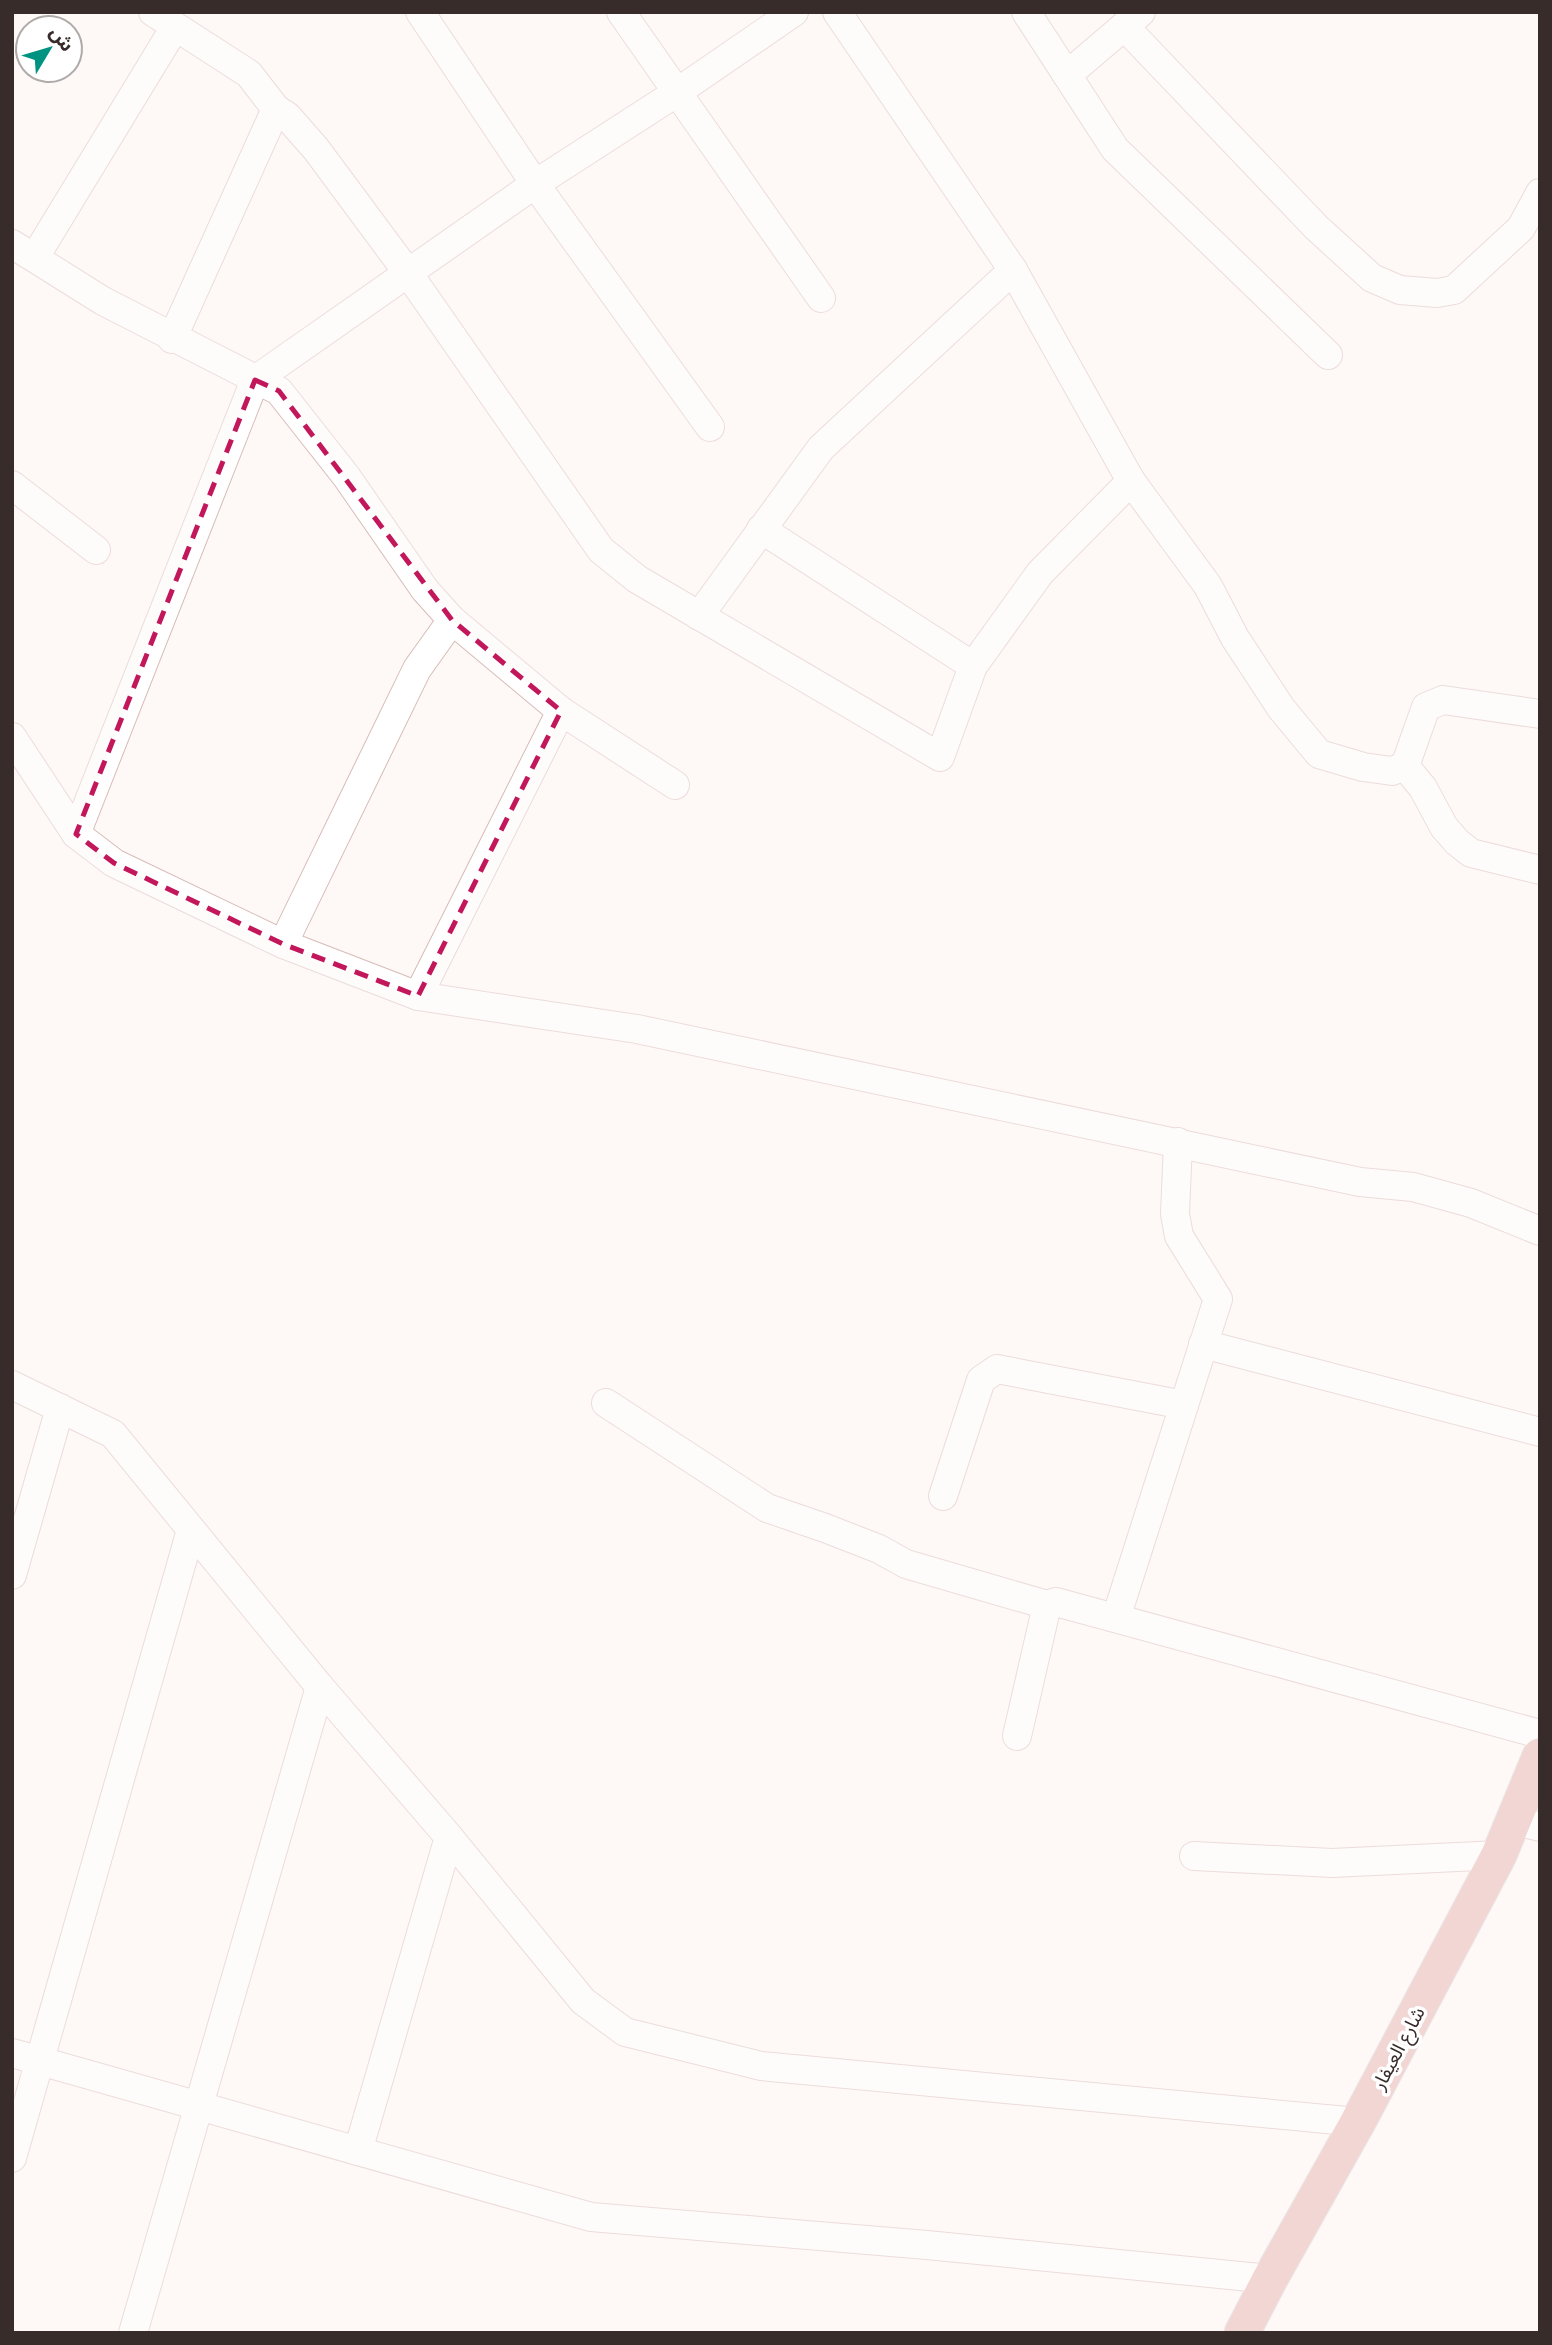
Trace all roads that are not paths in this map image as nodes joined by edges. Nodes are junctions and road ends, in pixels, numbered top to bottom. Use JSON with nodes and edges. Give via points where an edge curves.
{"nodes":[{"id":1,"x":420,"y":12,"type":"edge"},
{"id":2,"x":621,"y":12,"type":"edge"},
{"id":3,"x":794,"y":12,"type":"edge"},
{"id":4,"x":836,"y":12,"type":"edge"},
{"id":5,"x":1026,"y":12,"type":"edge"},
{"id":6,"x":1133,"y":19,"type":"edge"},
{"id":7,"x":164,"y":20,"type":"edge"},
{"id":8,"x":1067,"y":75,"type":"junction"},
{"id":9,"x":676,"y":93,"type":"junction"},
{"id":10,"x":276,"y":109,"type":"junction"},
{"id":11,"x":535,"y":184,"type":"junction"},
{"id":12,"x":1540,"y":193,"type":"edge"},
{"id":13,"x":23,"y":250,"type":"edge"},
{"id":14,"x":1013,"y":270,"type":"junction"},
{"id":15,"x":408,"y":274,"type":"junction"},
{"id":16,"x":821,"y":298,"type":"dead end"},
{"id":17,"x":172,"y":339,"type":"junction"},
{"id":18,"x":1328,"y":355,"type":"dead end"},
{"id":19,"x":255,"y":380,"type":"junction"},
{"id":20,"x":710,"y":427,"type":"dead end"},
{"id":21,"x":1131,"y":481,"type":"junction"},
{"id":22,"x":12,"y":485,"type":"edge"},
{"id":23,"x":761,"y":529,"type":"junction"},
{"id":24,"x":96,"y":550,"type":"dead end"},
{"id":25,"x":699,"y":616,"type":"junction"},
{"id":26,"x":452,"y":620,"type":"junction"},
{"id":27,"x":973,"y":666,"type":"junction"},
{"id":28,"x":561,"y":711,"type":"junction"},
{"id":29,"x":1540,"y":714,"type":"edge"},
{"id":30,"x":12,"y":737,"type":"edge"},
{"id":31,"x":1405,"y":766,"type":"junction"},
{"id":32,"x":675,"y":785,"type":"dead end"},
{"id":33,"x":75,"y":834,"type":"junction"},
{"id":34,"x":1540,"y":870,"type":"edge"},
{"id":35,"x":283,"y":944,"type":"junction"},
{"id":36,"x":418,"y":996,"type":"junction"},
{"id":37,"x":1178,"y":1142,"type":"junction"},
{"id":38,"x":1540,"y":1231,"type":"edge"},
{"id":39,"x":1203,"y":1344,"type":"junction"},
{"id":40,"x":12,"y":1385,"type":"edge"},
{"id":41,"x":606,"y":1403,"type":"dead end"},
{"id":42,"x":1184,"y":1405,"type":"junction"},
{"id":43,"x":60,"y":1408,"type":"junction"},
{"id":44,"x":1540,"y":1432,"type":"edge"},
{"id":45,"x":943,"y":1496,"type":"dead end"},
{"id":46,"x":191,"y":1530,"type":"junction"},
{"id":47,"x":12,"y":1575,"type":"edge"},
{"id":48,"x":1047,"y":1605,"type":"junction"},
{"id":49,"x":1116,"y":1618,"type":"junction"},
{"id":50,"x":320,"y":1686,"type":"junction"},
{"id":51,"x":1540,"y":1734,"type":"edge"},
{"id":52,"x":1017,"y":1736,"type":"dead end"},
{"id":53,"x":1540,"y":1756,"type":"edge"},
{"id":54,"x":1526,"y":1824,"type":"edge"},
{"id":55,"x":449,"y":1837,"type":"junction"},
{"id":56,"x":1499,"y":1855,"type":"junction"},
{"id":57,"x":1194,"y":1856,"type":"dead end"},
{"id":58,"x":12,"y":2053,"type":"edge"},
{"id":59,"x":40,"y":2061,"type":"junction"},
{"id":60,"x":197,"y":2106,"type":"junction"},
{"id":61,"x":1358,"y":2122,"type":"junction"},
{"id":62,"x":358,"y":2151,"type":"junction"},
{"id":63,"x":12,"y":2158,"type":"edge"},
{"id":64,"x":1270,"y":2279,"type":"junction"},
{"id":65,"x":133,"y":2333,"type":"edge"},
{"id":66,"x":1242,"y":2333,"type":"edge"}],
"edges":[{"from":1,"to":11,"type":"street"},
{"from":2,"to":9,"type":"street"},
{"from":3,"to":9,"type":"street"},
{"from":4,"to":14,"type":"street"},
{"from":5,"to":8,"type":"street"},
{"from":6,"to":8,"type":"street"},
{"from":6,"to":12,"type":"street","via":[[1317,227],[1372,278],[1400,290],[1454,290],[1521,228]]},
{"from":7,"to":10,"type":"street","via":[[249,74]]},
{"from":7,"to":13,"type":"street"},
{"from":8,"to":18,"type":"street","via":[[1115,149]]},
{"from":9,"to":11,"type":"street"},
{"from":9,"to":16,"type":"street"},
{"from":10,"to":15,"type":"street","via":[[288,116],[316,149]]},
{"from":10,"to":17,"type":"street"},
{"from":11,"to":15,"type":"street"},
{"from":11,"to":20,"type":"street"},
{"from":13,"to":17,"type":"street","via":[[103,302]]},
{"from":14,"to":21,"type":"street"},
{"from":14,"to":23,"type":"street","via":[[821,448]]},
{"from":15,"to":19,"type":"street"},
{"from":15,"to":25,"type":"street","via":[[601,550],[637,579]]},
{"from":17,"to":19,"type":"street"},
{"from":19,"to":26,"type":"street","via":[[279,391]]},
{"from":19,"to":33,"type":"street"},
{"from":21,"to":27,"type":"street","via":[[1040,573]]},
{"from":21,"to":31,"type":"street","via":[[1208,586],[1235,638],[1281,708],[1319,754],[1363,767],[1392,771]]},
{"from":22,"to":24,"type":"street"},
{"from":23,"to":25,"type":"street"},
{"from":23,"to":27,"type":"street"},
{"from":25,"to":27,"type":"street","via":[[940,757]]},
{"from":26,"to":28,"type":"street"},
{"from":26,"to":35,"type":"street","via":[[417,669]]},
{"from":28,"to":32,"type":"street"},
{"from":28,"to":36,"type":"street"},
{"from":29,"to":31,"type":"street","via":[[1443,700],[1434,703],[1426,707]]},
{"from":30,"to":33,"type":"street"},
{"from":31,"to":34,"type":"street","via":[[1444,827],[1471,853]]},
{"from":33,"to":35,"type":"street","via":[[114,863]]},
{"from":35,"to":36,"type":"street"},
{"from":36,"to":37,"type":"street","via":[[637,1029]]},
{"from":37,"to":38,"type":"street","via":[[1360,1182],[1413,1187],[1471,1203]]},
{"from":37,"to":39,"type":"street","via":[[1175,1214],[1179,1236],[1218,1299]]},
{"from":39,"to":42,"type":"street"},
{"from":39,"to":44,"type":"street"},
{"from":40,"to":43,"type":"street"},
{"from":41,"to":48,"type":"street","via":[[767,1508],[847,1536],[906,1564]]},
{"from":42,"to":45,"type":"street","via":[[997,1369],[981,1380]]},
{"from":42,"to":49,"type":"street"},
{"from":43,"to":46,"type":"street","via":[[113,1434]]},
{"from":43,"to":47,"type":"street"},
{"from":46,"to":50,"type":"street"},
{"from":46,"to":59,"type":"street"},
{"from":48,"to":49,"type":"street","via":[[1056,1602]]},
{"from":48,"to":52,"type":"street"},
{"from":49,"to":51,"type":"street"},
{"from":50,"to":55,"type":"street"},
{"from":50,"to":60,"type":"street"},
{"from":53,"to":54,"type":"main road","name":"شارع العيفار"},
{"from":54,"to":56,"type":"main road","name":"شارع العيفار"},
{"from":55,"to":61,"type":"street","via":[[583,2001],[625,2032],[761,2066]]},
{"from":55,"to":62,"type":"street"},
{"from":56,"to":57,"type":"street","via":[[1332,1863]]},
{"from":56,"to":61,"type":"main road","name":"شارع العيفار"},
{"from":58,"to":59,"type":"street"},
{"from":59,"to":60,"type":"street"},
{"from":59,"to":63,"type":"street"},
{"from":60,"to":62,"type":"street"},
{"from":60,"to":65,"type":"street"},
{"from":61,"to":64,"type":"main road","name":"شارع العيفار"},
{"from":62,"to":64,"type":"street","via":[[592,2217]]},
{"from":64,"to":66,"type":"main road","name":"شارع العيفار"}]}
